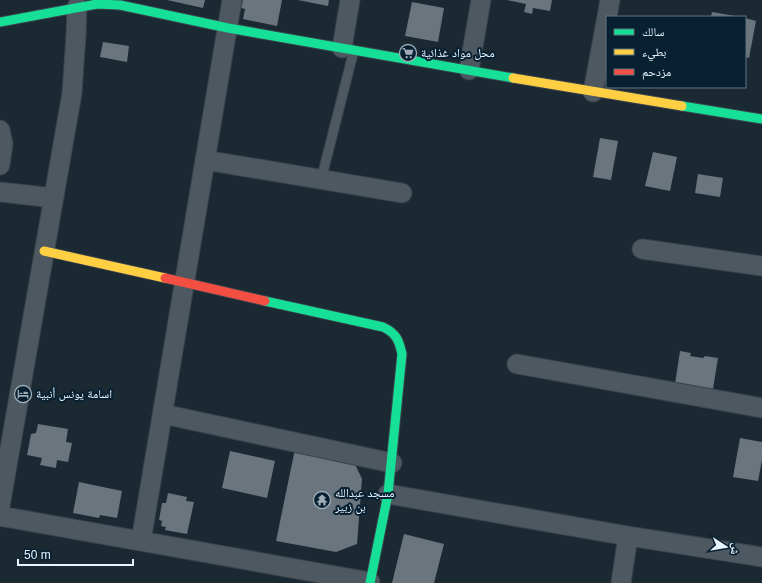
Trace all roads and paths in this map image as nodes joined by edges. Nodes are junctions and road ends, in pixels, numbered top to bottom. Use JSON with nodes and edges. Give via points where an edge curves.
{"nodes":[{"id":1,"x":232,"y":0,"type":"edge"},
{"id":2,"x":350,"y":0,"type":"edge"},
{"id":3,"x":482,"y":0,"type":"edge"},
{"id":4,"x":610,"y":0,"type":"edge"},
{"id":5,"x":77,"y":7,"type":"junction"},
{"id":6,"x":607,"y":16,"type":"edge"},
{"id":7,"x":0,"y":22,"type":"edge"},
{"id":8,"x":606,"y":22,"type":"edge"},
{"id":9,"x":228,"y":28,"type":"junction"},
{"id":10,"x":348,"y":49,"type":"junction"},
{"id":11,"x":469,"y":70,"type":"junction"},
{"id":12,"x":593,"y":92,"type":"junction"},
{"id":13,"x":762,"y":119,"type":"edge"},
{"id":14,"x":0,"y":130,"type":"edge"},
{"id":15,"x":205,"y":160,"type":"junction"},
{"id":16,"x":0,"y":165,"type":"edge"},
{"id":17,"x":321,"y":180,"type":"junction"},
{"id":18,"x":0,"y":192,"type":"edge"},
{"id":19,"x":402,"y":194,"type":"dead end"},
{"id":20,"x":54,"y":198,"type":"junction"},
{"id":21,"x":642,"y":249,"type":"dead end"},
{"id":22,"x":44,"y":251,"type":"junction"},
{"id":23,"x":762,"y":266,"type":"edge"},
{"id":24,"x":185,"y":282,"type":"junction"},
{"id":25,"x":517,"y":364,"type":"dead end"},
{"id":26,"x":762,"y":408,"type":"edge"},
{"id":27,"x":163,"y":414,"type":"junction"},
{"id":28,"x":392,"y":463,"type":"junction"},
{"id":29,"x":388,"y":494,"type":"junction"},
{"id":30,"x":0,"y":506,"type":"edge"},
{"id":31,"x":0,"y":516,"type":"edge"},
{"id":32,"x":628,"y":536,"type":"junction"},
{"id":33,"x":141,"y":541,"type":"junction"},
{"id":34,"x":762,"y":556,"type":"edge"},
{"id":35,"x":370,"y":583,"type":"edge"},
{"id":36,"x":621,"y":583,"type":"edge"}],
"edges":[{"from":1,"to":9,"type":"street"},
{"from":2,"to":10,"type":"street"},
{"from":3,"to":11,"type":"street"},
{"from":4,"to":6,"type":"street"},
{"from":5,"to":7,"type":"street"},
{"from":5,"to":9,"type":"street","via":[[97,4],[120,5]]},
{"from":5,"to":20,"type":"street","via":[[72,93]]},
{"from":8,"to":12,"type":"street"},
{"from":9,"to":10,"type":"street"},
{"from":9,"to":15,"type":"street"},
{"from":10,"to":11,"type":"street"},
{"from":10,"to":17,"type":"lane"},
{"from":11,"to":12,"type":"street"},
{"from":12,"to":13,"type":"street"},
{"from":14,"to":16,"type":"street","via":[[3,144]]},
{"from":15,"to":17,"type":"street"},
{"from":15,"to":24,"type":"street"},
{"from":17,"to":19,"type":"street"},
{"from":18,"to":20,"type":"street"},
{"from":20,"to":22,"type":"street"},
{"from":21,"to":23,"type":"street"},
{"from":22,"to":24,"type":"street"},
{"from":22,"to":30,"type":"street"},
{"from":24,"to":27,"type":"street"},
{"from":24,"to":28,"type":"street","via":[[393,331],[400,340],[402,354]]},
{"from":25,"to":26,"type":"street"},
{"from":27,"to":28,"type":"street"},
{"from":27,"to":33,"type":"street"},
{"from":28,"to":29,"type":"street"},
{"from":29,"to":32,"type":"street"},
{"from":29,"to":35,"type":"street"},
{"from":31,"to":33,"type":"street"},
{"from":32,"to":34,"type":"street"},
{"from":32,"to":36,"type":"street"},
{"from":33,"to":35,"type":"street"}]}
